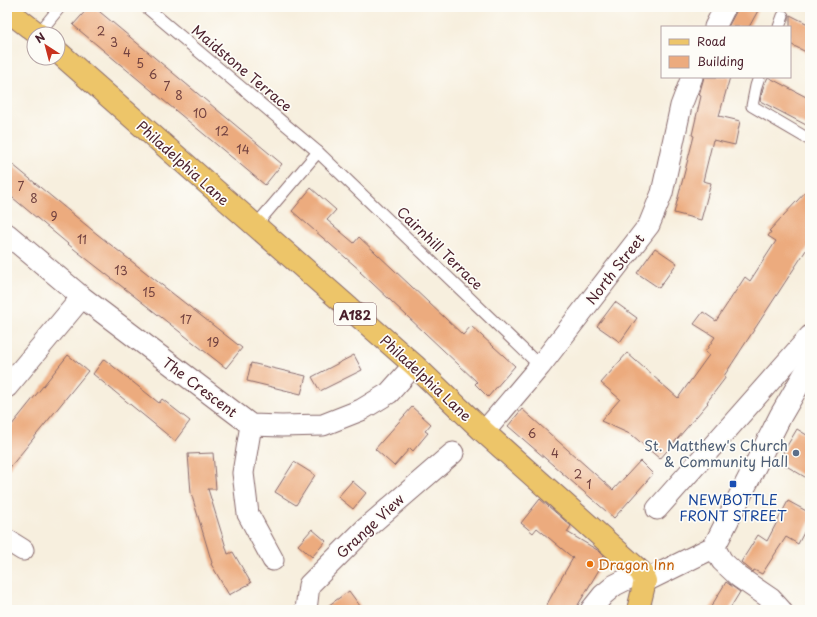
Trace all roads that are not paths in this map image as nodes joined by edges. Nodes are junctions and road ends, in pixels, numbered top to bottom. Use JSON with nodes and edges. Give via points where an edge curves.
{"nodes":[{"id":1,"x":60,"y":7,"type":"edge"},
{"id":2,"x":146,"y":7,"type":"edge"},
{"id":3,"x":725,"y":7,"type":"edge"},
{"id":4,"x":7,"y":10,"type":"edge"},
{"id":5,"x":783,"y":16,"type":"dead end"},
{"id":6,"x":28,"y":26,"type":"edge"},
{"id":7,"x":45,"y":26,"type":"edge"},
{"id":8,"x":716,"y":26,"type":"edge"},
{"id":9,"x":779,"y":26,"type":"edge"},
{"id":10,"x":66,"y":59,"type":"edge"},
{"id":11,"x":692,"y":78,"type":"edge"},
{"id":12,"x":759,"y":78,"type":"edge"},
{"id":13,"x":810,"y":140,"type":"edge"},
{"id":14,"x":318,"y":152,"type":"junction"},
{"id":15,"x":255,"y":226,"type":"junction"},
{"id":16,"x":7,"y":234,"type":"edge"},
{"id":17,"x":82,"y":297,"type":"junction"},
{"id":18,"x":810,"y":336,"type":"edge"},
{"id":19,"x":414,"y":365,"type":"junction"},
{"id":20,"x":810,"y":365,"type":"edge"},
{"id":21,"x":540,"y":366,"type":"junction"},
{"id":22,"x":7,"y":387,"type":"edge"},
{"id":23,"x":251,"y":425,"type":"junction"},
{"id":24,"x":484,"y":432,"type":"junction"},
{"id":25,"x":452,"y":453,"type":"dead end"},
{"id":26,"x":656,"y":509,"type":"dead end"},
{"id":27,"x":714,"y":547,"type":"junction"},
{"id":28,"x":273,"y":560,"type":"dead end"},
{"id":29,"x":643,"y":577,"type":"junction"},
{"id":30,"x":306,"y":610,"type":"edge"},
{"id":31,"x":591,"y":610,"type":"edge"},
{"id":32,"x":638,"y":610,"type":"edge"},
{"id":33,"x":781,"y":610,"type":"edge"}],
"edges":[{"from":1,"to":7,"type":"lane"},
{"from":2,"to":14,"type":"lane","name":"Maidstone Terrace"},
{"from":3,"to":8,"type":"street"},
{"from":4,"to":6,"type":"main road"},
{"from":5,"to":9,"type":"lane"},
{"from":10,"to":15,"type":"main road","name":"Philadelphia Lane","number":"A182"},
{"from":11,"to":21,"type":"street","name":"North Street","via":[[681,106],[662,193],[649,225]]},
{"from":12,"to":13,"type":"lane","via":[[752,106]]},
{"from":14,"to":15,"type":"lane"},
{"from":14,"to":21,"type":"lane","name":"Cairnhill Terrace"},
{"from":15,"to":19,"type":"main road","name":"Philadelphia Lane","number":"A182"},
{"from":16,"to":17,"type":"street","name":"The Crescent"},
{"from":17,"to":22,"type":"street"},
{"from":17,"to":23,"type":"street","name":"The Crescent"},
{"from":18,"to":26,"type":"street"},
{"from":19,"to":23,"type":"street","name":"The Crescent","via":[[389,393],[361,410],[323,425]]},
{"from":19,"to":24,"type":"main road","name":"Philadelphia Lane","number":"A182"},
{"from":20,"to":27,"type":"street","via":[[781,415]]},
{"from":21,"to":24,"type":"street","name":"North Street"},
{"from":23,"to":28,"type":"street","via":[[243,473],[248,514]]},
{"from":24,"to":29,"type":"main road","name":"Philadelphia Lane","number":"A182"},
{"from":25,"to":30,"type":"street","name":"Grange View","via":[[365,529],[309,586]]},
{"from":27,"to":29,"type":"street"},
{"from":27,"to":33,"type":"street","via":[[722,561],[739,577],[771,599]]},
{"from":29,"to":31,"type":"street","via":[[615,584]]},
{"from":29,"to":32,"type":"main road"}]}
